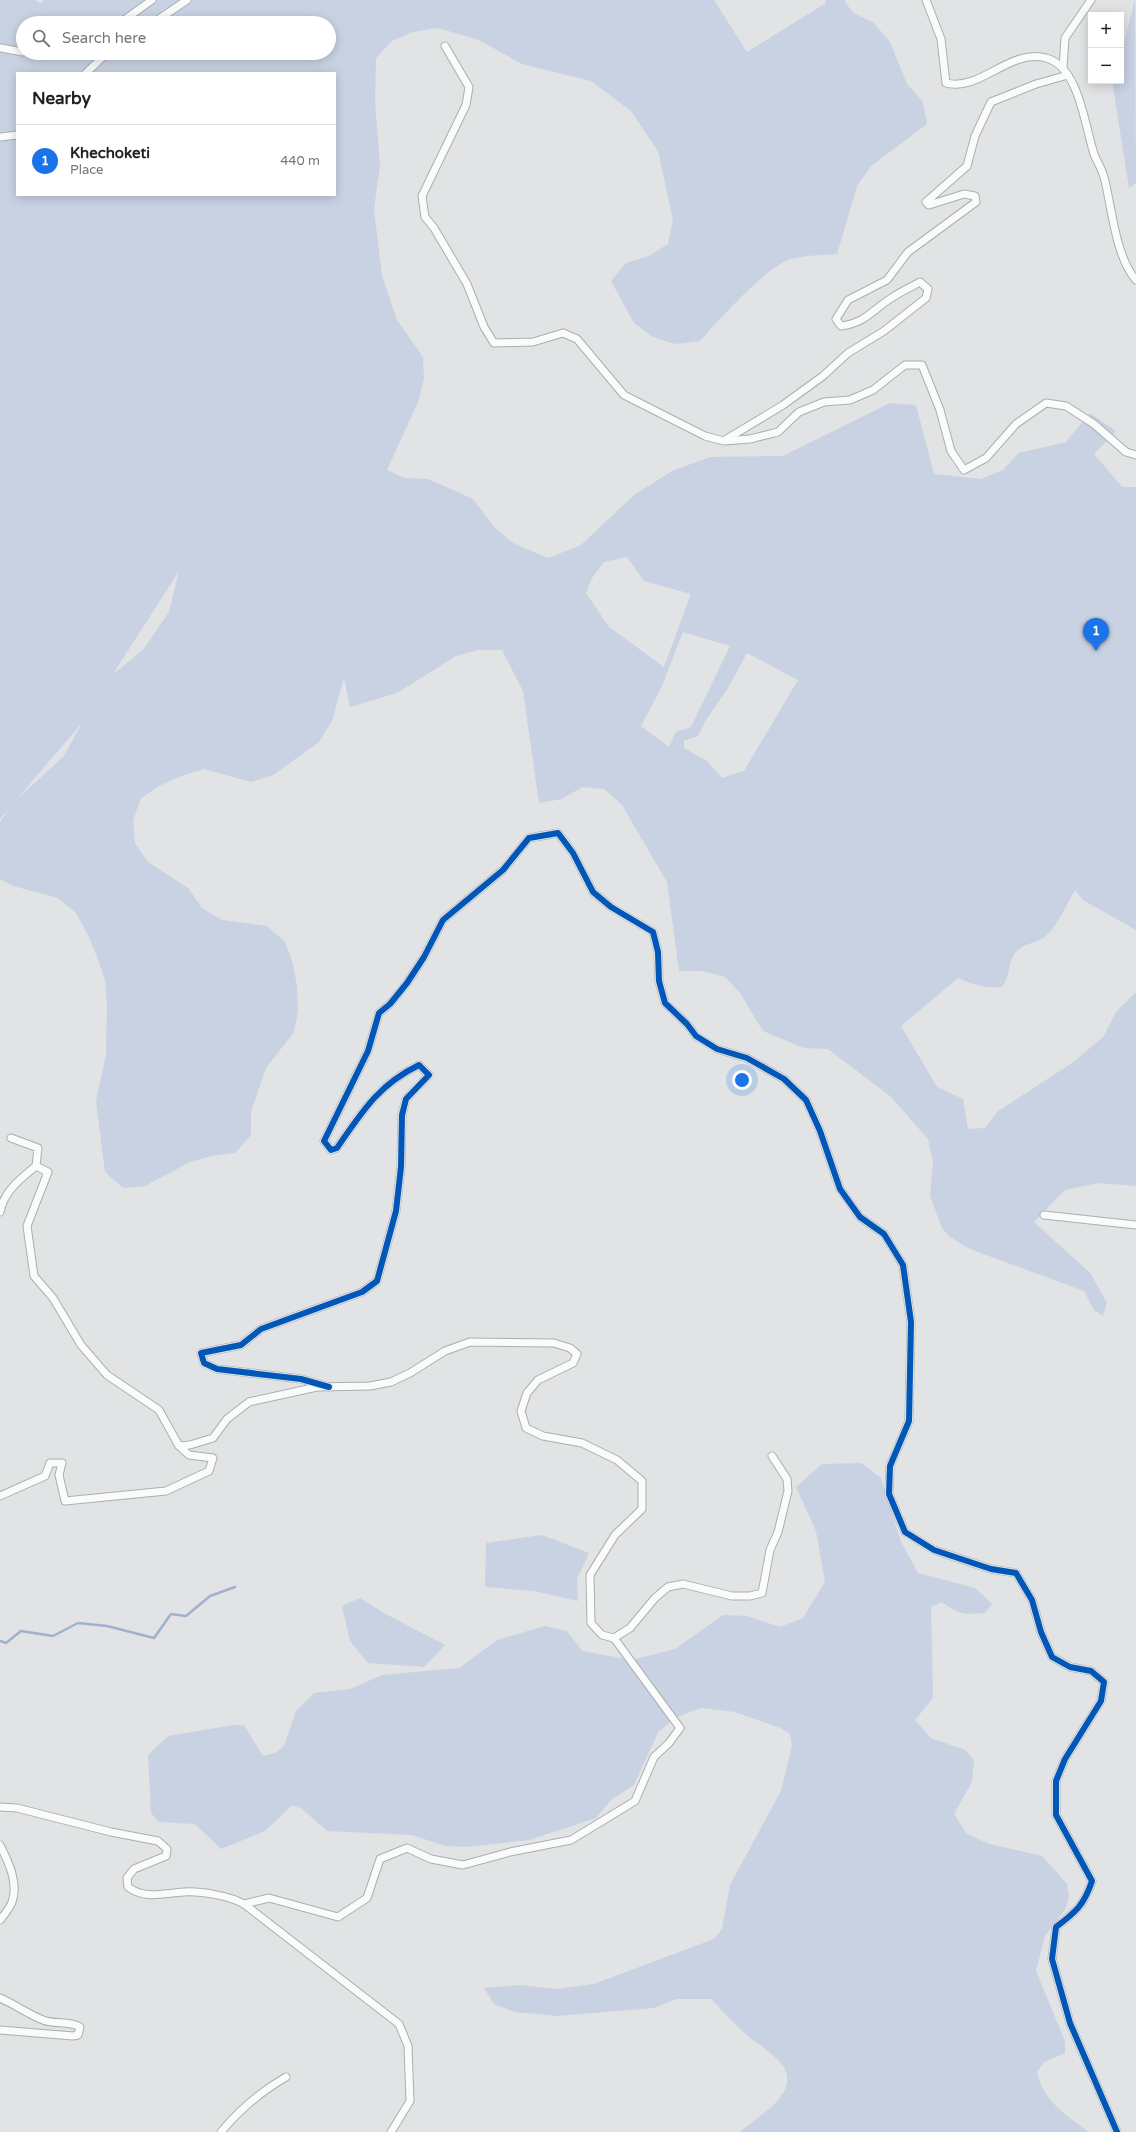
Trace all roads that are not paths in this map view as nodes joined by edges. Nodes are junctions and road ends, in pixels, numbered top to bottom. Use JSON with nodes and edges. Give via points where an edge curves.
{"nodes":[{"id":1,"x":152,"y":0,"type":"edge"},
{"id":2,"x":187,"y":0,"type":"edge"},
{"id":3,"x":926,"y":0,"type":"edge"},
{"id":4,"x":1091,"y":0,"type":"edge"},
{"id":5,"x":130,"y":16,"type":"edge"},
{"id":6,"x":163,"y":16,"type":"edge"},
{"id":7,"x":445,"y":46,"type":"dead end"},
{"id":8,"x":1,"y":48,"type":"edge"},
{"id":9,"x":16,"y":51,"type":"edge"},
{"id":10,"x":100,"y":60,"type":"edge"},
{"id":11,"x":1063,"y":68,"type":"junction"},
{"id":12,"x":87,"y":72,"type":"edge"},
{"id":13,"x":1068,"y":75,"type":"junction"},
{"id":14,"x":16,"y":135,"type":"edge"},
{"id":15,"x":0,"y":137,"type":"edge"},
{"id":16,"x":1136,"y":280,"type":"edge"},
{"id":17,"x":724,"y":441,"type":"junction"},
{"id":18,"x":1136,"y":454,"type":"edge"},
{"id":19,"x":11,"y":1138,"type":"dead end"},
{"id":20,"x":36,"y":1166,"type":"junction"},
{"id":21,"x":0,"y":1212,"type":"edge"},
{"id":22,"x":1044,"y":1215,"type":"dead end"},
{"id":23,"x":1136,"y":1225,"type":"edge"},
{"id":24,"x":328,"y":1387,"type":"junction"},
{"id":25,"x":179,"y":1446,"type":"junction"},
{"id":26,"x":772,"y":1456,"type":"dead end"},
{"id":27,"x":0,"y":1496,"type":"edge"},
{"id":28,"x":614,"y":1638,"type":"junction"},
{"id":29,"x":0,"y":1807,"type":"edge"},
{"id":30,"x":0,"y":1845,"type":"edge"},
{"id":31,"x":244,"y":1904,"type":"junction"},
{"id":32,"x":0,"y":1920,"type":"edge"},
{"id":33,"x":0,"y":1998,"type":"edge"},
{"id":34,"x":0,"y":2030,"type":"edge"},
{"id":35,"x":286,"y":2077,"type":"dead end"},
{"id":36,"x":221,"y":2132,"type":"edge"},
{"id":37,"x":391,"y":2132,"type":"edge"},
{"id":38,"x":1117,"y":2132,"type":"edge"}],
"edges":[{"from":1,"to":5,"type":"street"},
{"from":2,"to":6,"type":"street"},
{"from":3,"to":11,"type":"street","via":[[941,39],[946,83],[964,83],[1017,60],[1034,57],[1047,58]]},
{"from":4,"to":11,"type":"street","via":[[1065,38]]},
{"from":7,"to":17,"type":"street","via":[[469,87],[466,105],[422,196],[425,217],[467,284],[484,327],[494,343],[533,342],[563,333],[578,339],[624,394],[705,436]]},
{"from":8,"to":9,"type":"street"},
{"from":10,"to":12,"type":"street"},
{"from":11,"to":13,"type":"street"},
{"from":13,"to":16,"type":"street","via":[[1078,96],[1103,175],[1119,248]]},
{"from":13,"to":17,"type":"street","via":[[1036,84],[991,102],[975,136],[967,166],[926,202],[929,205],[964,194],[975,196],[976,202],[908,252],[887,280],[848,300],[836,319],[841,326],[854,324],[871,315],[891,298],[920,282],[928,289],[926,298],[783,405]]},
{"from":14,"to":15,"type":"street"},
{"from":17,"to":18,"type":"street","via":[[750,439],[778,432],[799,412],[824,402],[850,400],[873,390],[905,365],[922,365],[940,410],[951,451],[964,470],[986,458],[1016,424],[1046,403],[1066,406],[1094,424],[1126,452]]},
{"from":19,"to":20,"type":"street","via":[[38,1148]]},
{"from":20,"to":21,"type":"street","via":[[14,1183]]},
{"from":20,"to":25,"type":"street","via":[[48,1172],[27,1226],[34,1276],[53,1298],[81,1345],[107,1375],[159,1410]]},
{"from":22,"to":23,"type":"street"},
{"from":24,"to":25,"type":"street","via":[[317,1387],[249,1402],[227,1419],[213,1438]]},
{"from":24,"to":28,"type":"street","via":[[370,1386],[391,1382],[445,1351],[470,1342],[554,1343],[570,1348],[577,1354],[573,1363],[538,1380],[527,1394],[520,1411],[526,1428],[543,1436],[582,1443],[617,1460],[642,1481],[642,1509],[615,1535],[590,1575],[591,1623],[602,1635]]},
{"from":24,"to":38,"type":"street","via":[[301,1379],[217,1369],[204,1363],[201,1353],[241,1345],[261,1329],[362,1292],[376,1281],[396,1210],[402,1167],[402,1115],[406,1099],[429,1074],[419,1065],[400,1074],[372,1099],[337,1148],[331,1150],[324,1141],[368,1051],[379,1013],[407,983],[443,920],[504,870],[529,838],[558,833],[573,853],[593,892],[611,908],[653,932],[658,952],[659,981],[665,1003],[696,1036],[717,1049],[747,1058],[784,1079],[806,1100],[820,1131],[840,1189],[860,1217],[884,1234],[903,1265],[911,1322],[909,1421],[890,1466],[889,1494],[905,1532],[934,1550],[991,1569],[1016,1573],[1032,1600],[1041,1632],[1052,1657],[1070,1667],[1091,1671],[1104,1682],[1101,1701],[1065,1759],[1056,1781],[1056,1815],[1092,1881],[1086,1900],[1056,1927],[1052,1959],[1070,2023]]},
{"from":25,"to":27,"type":"street","via":[[189,1456],[213,1458],[209,1471],[166,1490],[65,1501],[59,1475],[62,1463],[50,1463],[45,1476]]},
{"from":26,"to":28,"type":"street","via":[[787,1479],[788,1491],[778,1532],[770,1550],[762,1593],[732,1596],[683,1584],[668,1587],[630,1628]]},
{"from":28,"to":31,"type":"street","via":[[680,1728],[654,1757],[635,1801],[571,1840],[510,1852],[463,1865],[431,1859],[407,1848],[380,1859],[367,1898],[338,1916],[269,1898]]},
{"from":29,"to":31,"type":"street","via":[[17,1808],[158,1841],[167,1849],[166,1856],[134,1869],[127,1878],[128,1887],[136,1893],[151,1896],[186,1892],[233,1898]]},
{"from":30,"to":32,"type":"street","via":[[10,1866],[13,1885],[12,1902]]},
{"from":31,"to":37,"type":"street","via":[[399,2024],[408,2046],[410,2101]]},
{"from":33,"to":34,"type":"street","via":[[44,2020],[72,2023],[80,2027],[78,2035],[73,2036]]},
{"from":35,"to":36,"type":"street","via":[[263,2091]]}]}
